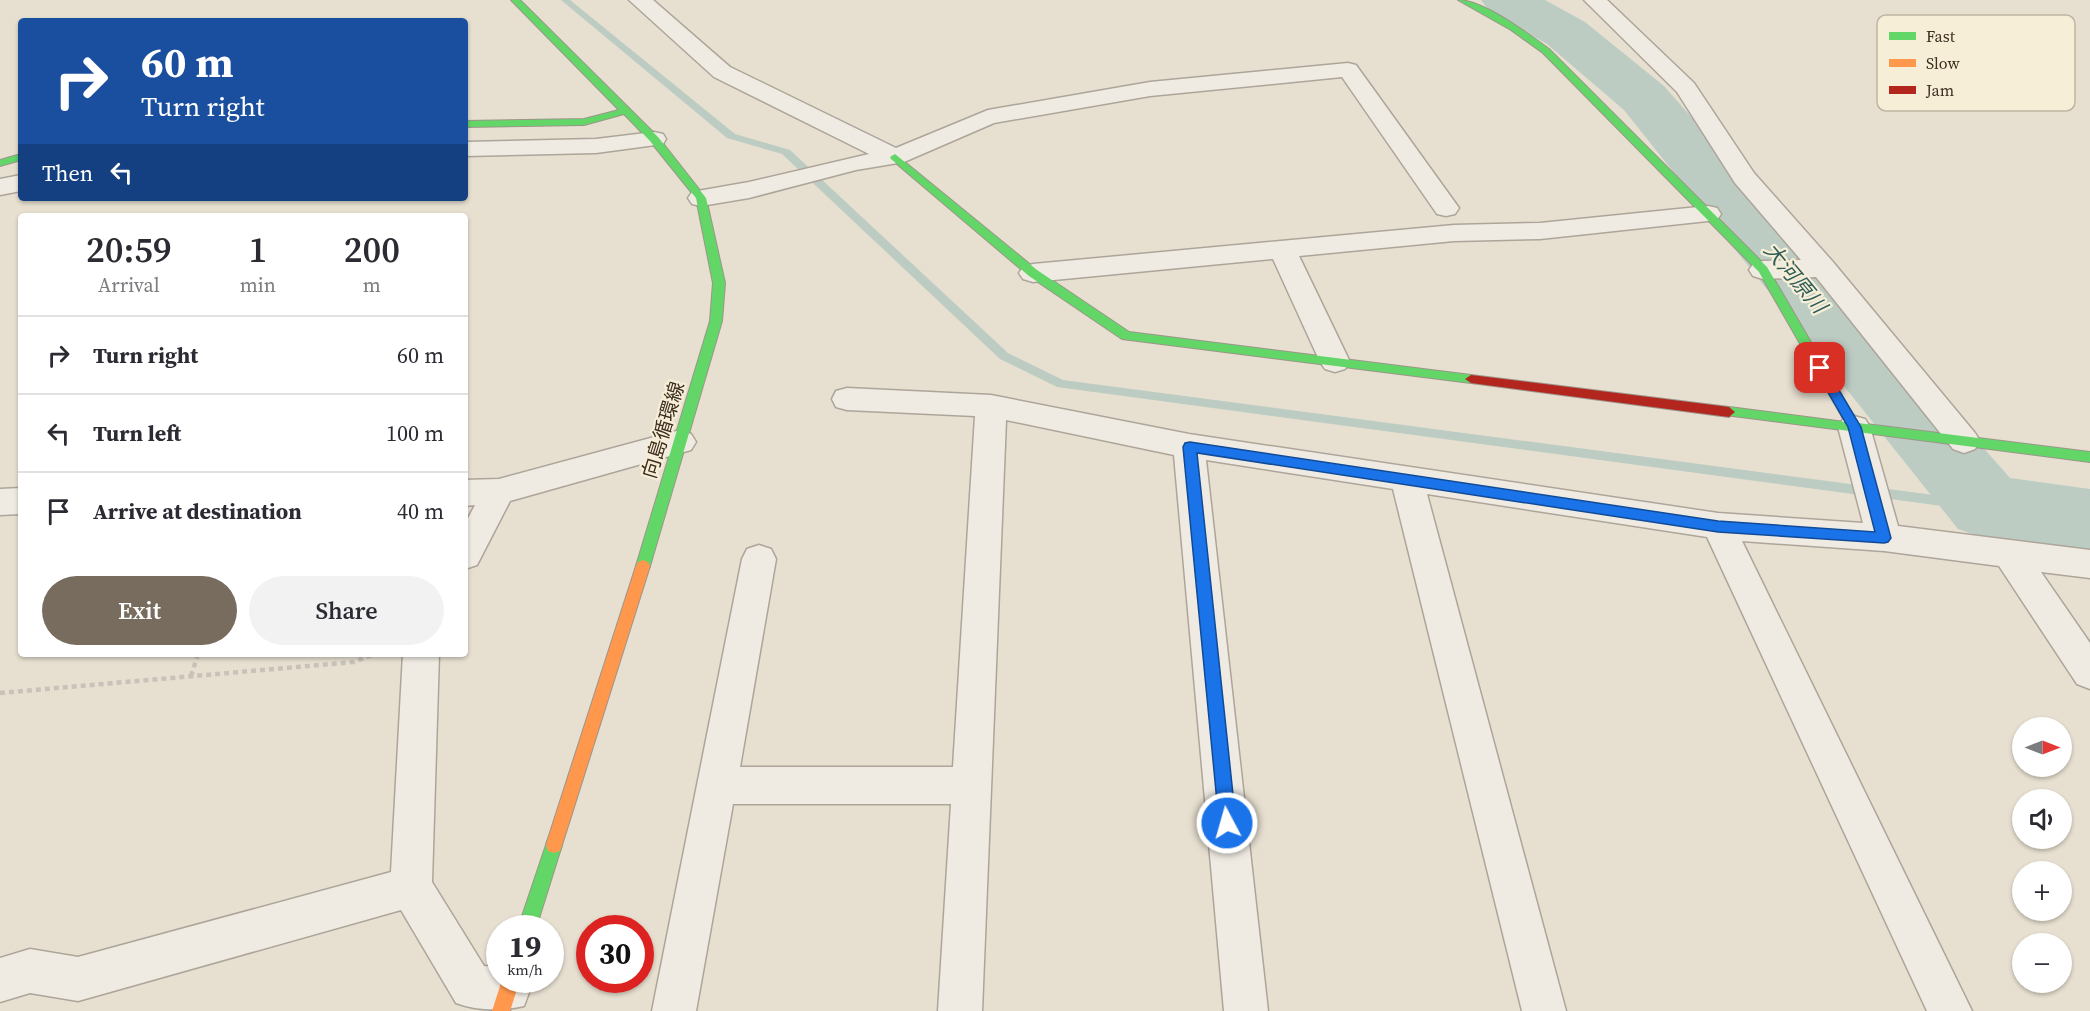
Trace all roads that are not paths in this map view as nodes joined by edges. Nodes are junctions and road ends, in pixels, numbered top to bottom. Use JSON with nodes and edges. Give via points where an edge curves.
{"nodes":[{"id":1,"x":515,"y":0,"type":"edge"},
{"id":2,"x":640,"y":0,"type":"edge"},
{"id":3,"x":1462,"y":0,"type":"edge"},
{"id":4,"x":1595,"y":0,"type":"edge"},
{"id":5,"x":626,"y":111,"type":"junction"},
{"id":6,"x":468,"y":124,"type":"edge"},
{"id":7,"x":654,"y":139,"type":"junction"},
{"id":8,"x":468,"y":149,"type":"edge"},
{"id":9,"x":18,"y":158,"type":"edge"},
{"id":10,"x":895,"y":158,"type":"junction"},
{"id":11,"x":0,"y":163,"type":"edge"},
{"id":12,"x":18,"y":184,"type":"edge"},
{"id":13,"x":0,"y":187,"type":"edge"},
{"id":14,"x":701,"y":198,"type":"junction"},
{"id":15,"x":1446,"y":208,"type":"dead end"},
{"id":16,"x":1708,"y":214,"type":"junction"},
{"id":17,"x":1282,"y":249,"type":"junction"},
{"id":18,"x":1823,"y":268,"type":"junction"},
{"id":19,"x":1763,"y":270,"type":"junction"},
{"id":20,"x":1033,"y":273,"type":"junction"},
{"id":21,"x":1335,"y":362,"type":"junction"},
{"id":22,"x":847,"y":399,"type":"dead end"},
{"id":23,"x":991,"y":406,"type":"junction"},
{"id":24,"x":1857,"y":439,"type":"junction"},
{"id":25,"x":1964,"y":441,"type":"junction"},
{"id":26,"x":680,"y":442,"type":"junction"},
{"id":27,"x":1190,"y":447,"type":"junction"},
{"id":28,"x":2090,"y":457,"type":"edge"},
{"id":29,"x":1406,"y":478,"type":"junction"},
{"id":30,"x":499,"y":492,"type":"junction"},
{"id":31,"x":468,"y":493,"type":"edge"},
{"id":32,"x":18,"y":501,"type":"edge"},
{"id":33,"x":0,"y":502,"type":"edge"},
{"id":34,"x":1718,"y":526,"type":"junction"},
{"id":35,"x":1884,"y":538,"type":"junction"},
{"id":36,"x":468,"y":549,"type":"edge"},
{"id":37,"x":2011,"y":556,"type":"junction"},
{"id":38,"x":759,"y":559,"type":"dead end"},
{"id":39,"x":2090,"y":564,"type":"edge"},
{"id":40,"x":421,"y":657,"type":"edge"},
{"id":41,"x":2090,"y":673,"type":"edge"},
{"id":42,"x":716,"y":785,"type":"junction"},
{"id":43,"x":972,"y":786,"type":"junction"},
{"id":44,"x":411,"y":887,"type":"junction"},
{"id":45,"x":531,"y":915,"type":"edge"},
{"id":46,"x":0,"y":980,"type":"edge"},
{"id":47,"x":507,"y":994,"type":"edge"},
{"id":48,"x":674,"y":1011,"type":"edge"},
{"id":49,"x":960,"y":1011,"type":"edge"},
{"id":50,"x":1246,"y":1011,"type":"edge"},
{"id":51,"x":1544,"y":1011,"type":"edge"},
{"id":52,"x":1950,"y":1011,"type":"edge"}],
"edges":[{"from":1,"to":5,"type":"street","name":"向島循環線"},
{"from":2,"to":10,"type":"street","via":[[722,72]]},
{"from":3,"to":16,"type":"street","via":[[1514,28],[1546,51]]},
{"from":4,"to":18,"type":"street","via":[[1686,88],[1744,178]]},
{"from":5,"to":6,"type":"street","via":[[584,122]]},
{"from":5,"to":7,"type":"street","name":"向島循環線"},
{"from":7,"to":8,"type":"street","via":[[596,146]]},
{"from":7,"to":14,"type":"street","name":"向島循環線"},
{"from":9,"to":11,"type":"street"},
{"from":10,"to":14,"type":"street","via":[[855,163]]},
{"from":10,"to":15,"type":"street","via":[[988,117],[1150,89],[1348,70]]},
{"from":10,"to":20,"type":"street"},
{"from":12,"to":13,"type":"street"},
{"from":14,"to":26,"type":"street","name":"向島循環線","via":[[719,283],[716,321]]},
{"from":16,"to":17,"type":"street","via":[[1540,231],[1454,233]]},
{"from":16,"to":19,"type":"street"},
{"from":17,"to":20,"type":"street"},
{"from":17,"to":21,"type":"street"},
{"from":18,"to":19,"type":"street"},
{"from":18,"to":25,"type":"street"},
{"from":19,"to":24,"type":"street"},
{"from":20,"to":21,"type":"street","via":[[1126,336]]},
{"from":21,"to":24,"type":"street"},
{"from":22,"to":23,"type":"street"},
{"from":23,"to":27,"type":"street"},
{"from":23,"to":43,"type":"street"},
{"from":24,"to":25,"type":"street"},
{"from":24,"to":35,"type":"street"},
{"from":25,"to":28,"type":"street"},
{"from":26,"to":30,"type":"street"},
{"from":26,"to":45,"type":"street","name":"向島循環線"},
{"from":27,"to":29,"type":"street"},
{"from":27,"to":50,"type":"street"},
{"from":29,"to":34,"type":"street"},
{"from":29,"to":51,"type":"street"},
{"from":30,"to":31,"type":"street"},
{"from":30,"to":36,"type":"street"},
{"from":32,"to":33,"type":"street"},
{"from":34,"to":35,"type":"street"},
{"from":34,"to":52,"type":"street"},
{"from":35,"to":37,"type":"street"},
{"from":37,"to":39,"type":"street"},
{"from":37,"to":41,"type":"street"},
{"from":38,"to":42,"type":"street"},
{"from":40,"to":44,"type":"street"},
{"from":42,"to":43,"type":"street"},
{"from":42,"to":48,"type":"street"},
{"from":43,"to":49,"type":"street"},
{"from":44,"to":46,"type":"street","via":[[78,979],[30,971]]},
{"from":44,"to":47,"type":"street","via":[[472,987]]}]}
